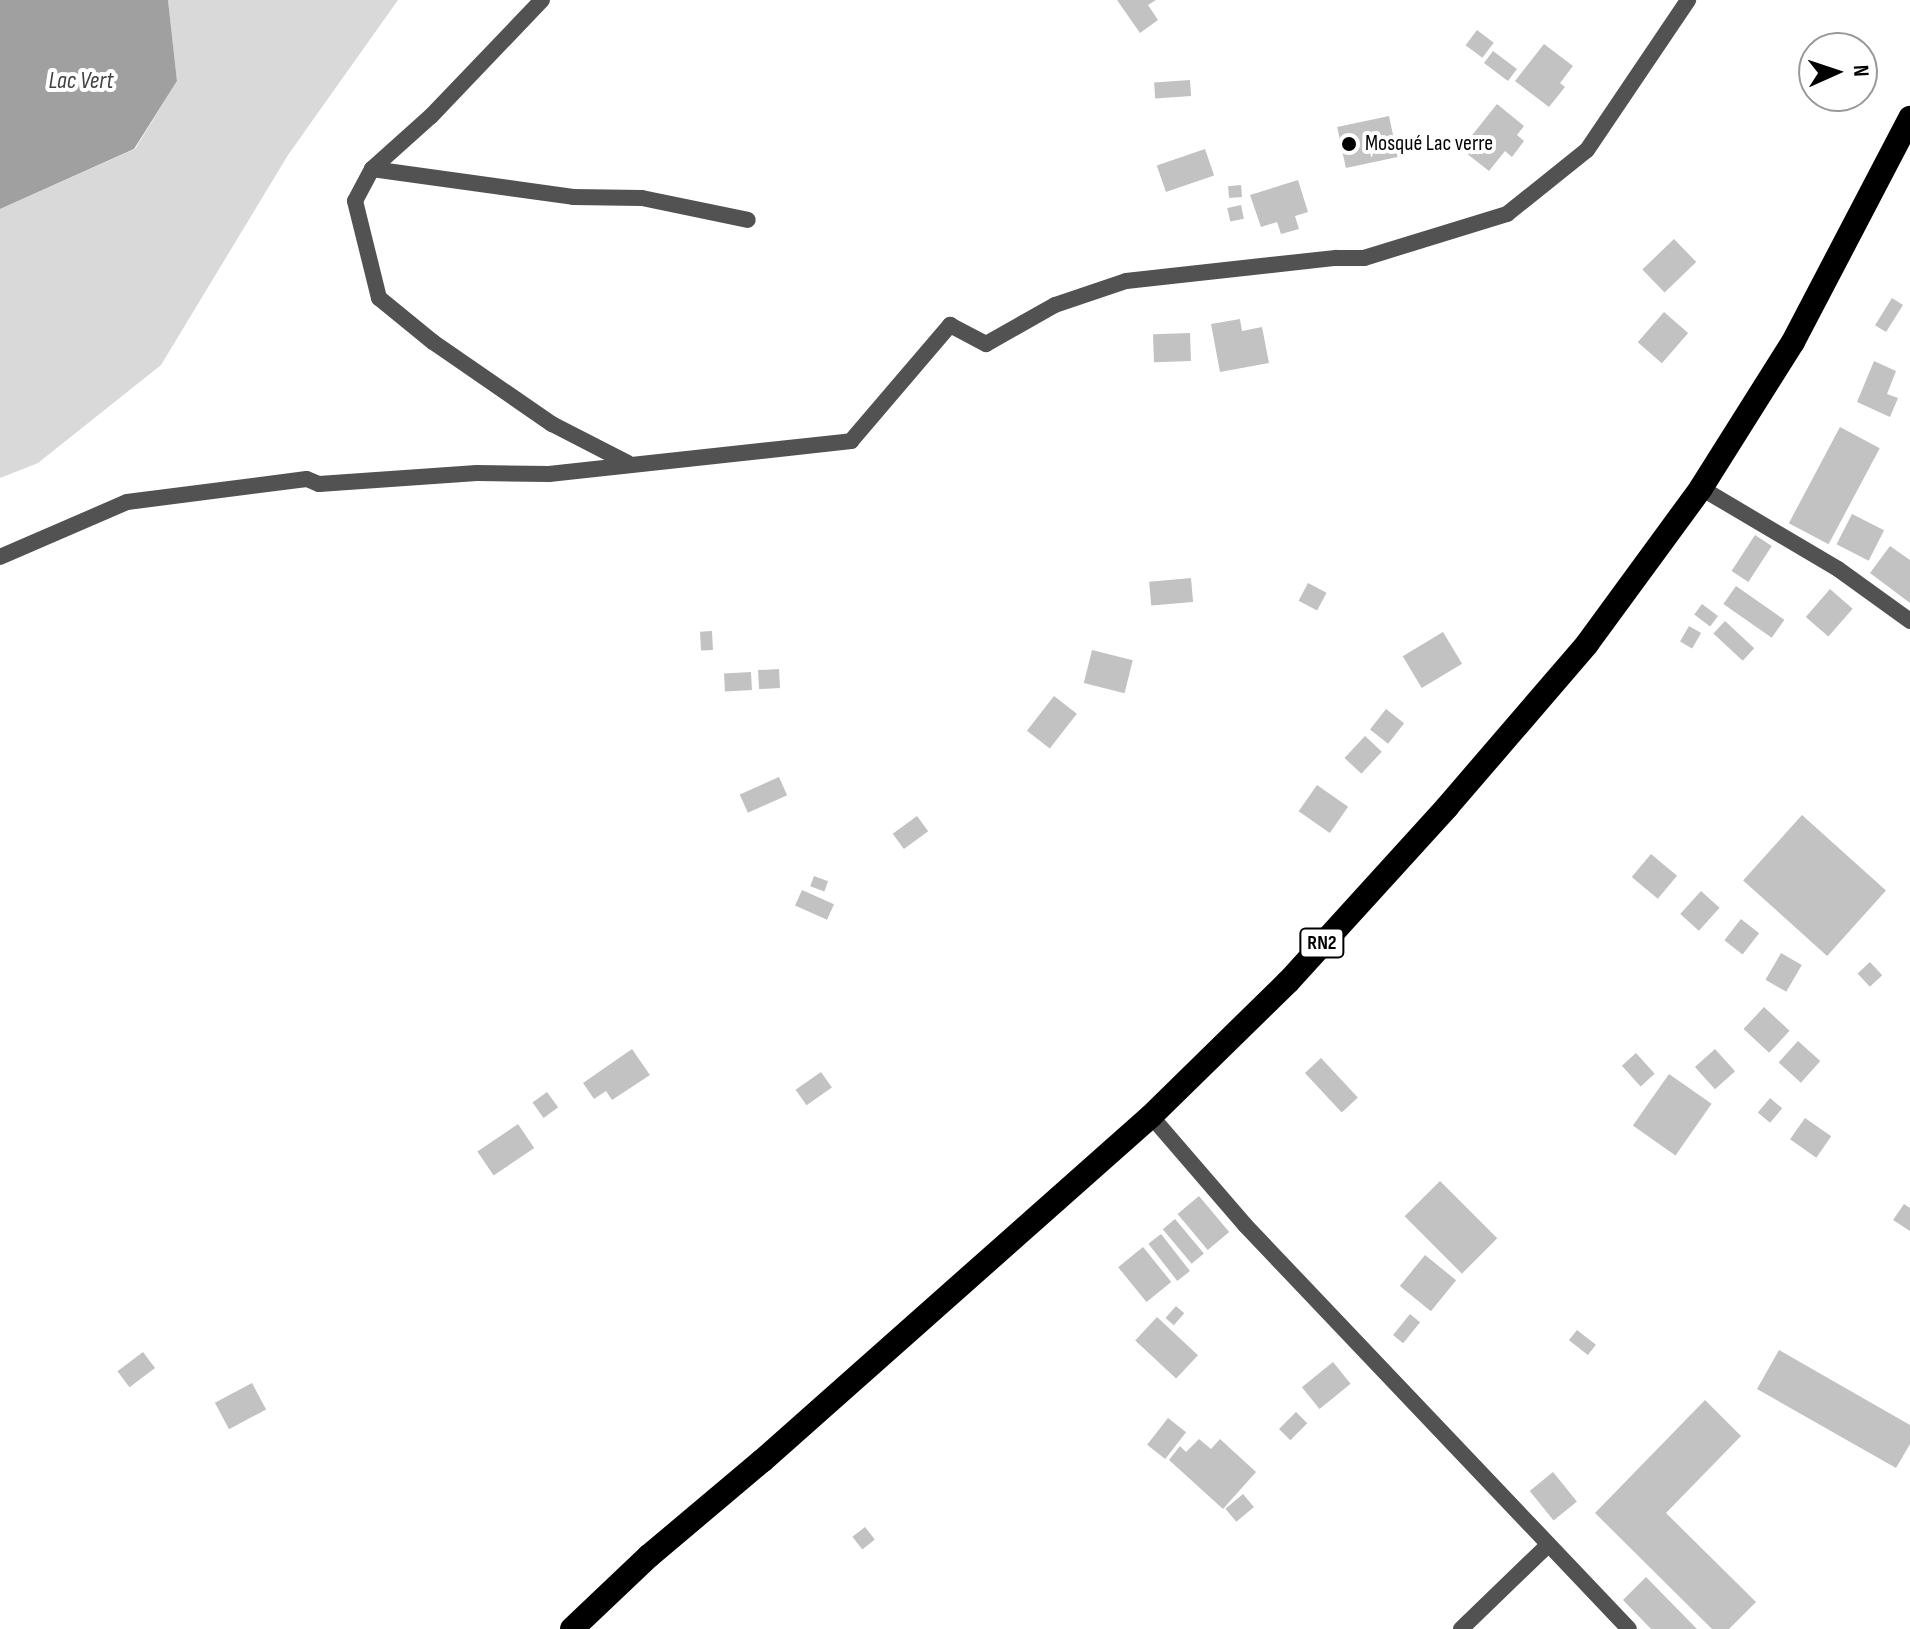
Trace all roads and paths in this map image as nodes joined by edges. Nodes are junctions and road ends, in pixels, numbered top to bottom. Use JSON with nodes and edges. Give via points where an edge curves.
{"nodes":[{"id":1,"x":542,"y":0,"type":"edge"},
{"id":2,"x":1688,"y":0,"type":"edge"},
{"id":3,"x":1910,"y":118,"type":"edge"},
{"id":4,"x":372,"y":169,"type":"junction"},
{"id":5,"x":748,"y":220,"type":"dead end"},
{"id":6,"x":628,"y":463,"type":"junction"},
{"id":7,"x":1701,"y":488,"type":"junction"},
{"id":8,"x":0,"y":557,"type":"edge"},
{"id":9,"x":1910,"y":621,"type":"edge"},
{"id":10,"x":1151,"y":1116,"type":"junction"},
{"id":11,"x":1548,"y":1545,"type":"junction"},
{"id":12,"x":572,"y":1629,"type":"edge"},
{"id":13,"x":1461,"y":1629,"type":"edge"},
{"id":14,"x":1629,"y":1629,"type":"edge"}],
"edges":[{"from":1,"to":4,"type":"street","via":[[431,116]]},
{"from":2,"to":6,"type":"street","via":[[1587,150],[1507,214],[1364,258],[1126,281],[1055,305],[986,344],[950,325],[851,441]]},
{"from":3,"to":7,"type":"highway","number":"RN2","via":[[1793,342]]},
{"from":4,"to":5,"type":"street","via":[[573,197],[642,198]]},
{"from":4,"to":6,"type":"street","via":[[355,201],[379,298],[552,424]]},
{"from":6,"to":8,"type":"street","via":[[549,474],[477,473],[319,484],[307,479],[127,502]]},
{"from":7,"to":9,"type":"street","via":[[1838,569]]},
{"from":7,"to":10,"type":"highway","number":"RN2","via":[[1530,713],[1288,982]]},
{"from":10,"to":11,"type":"street","via":[[1245,1225]]},
{"from":10,"to":12,"type":"highway","number":"RN2"},
{"from":11,"to":13,"type":"street"},
{"from":11,"to":14,"type":"street"}]}
